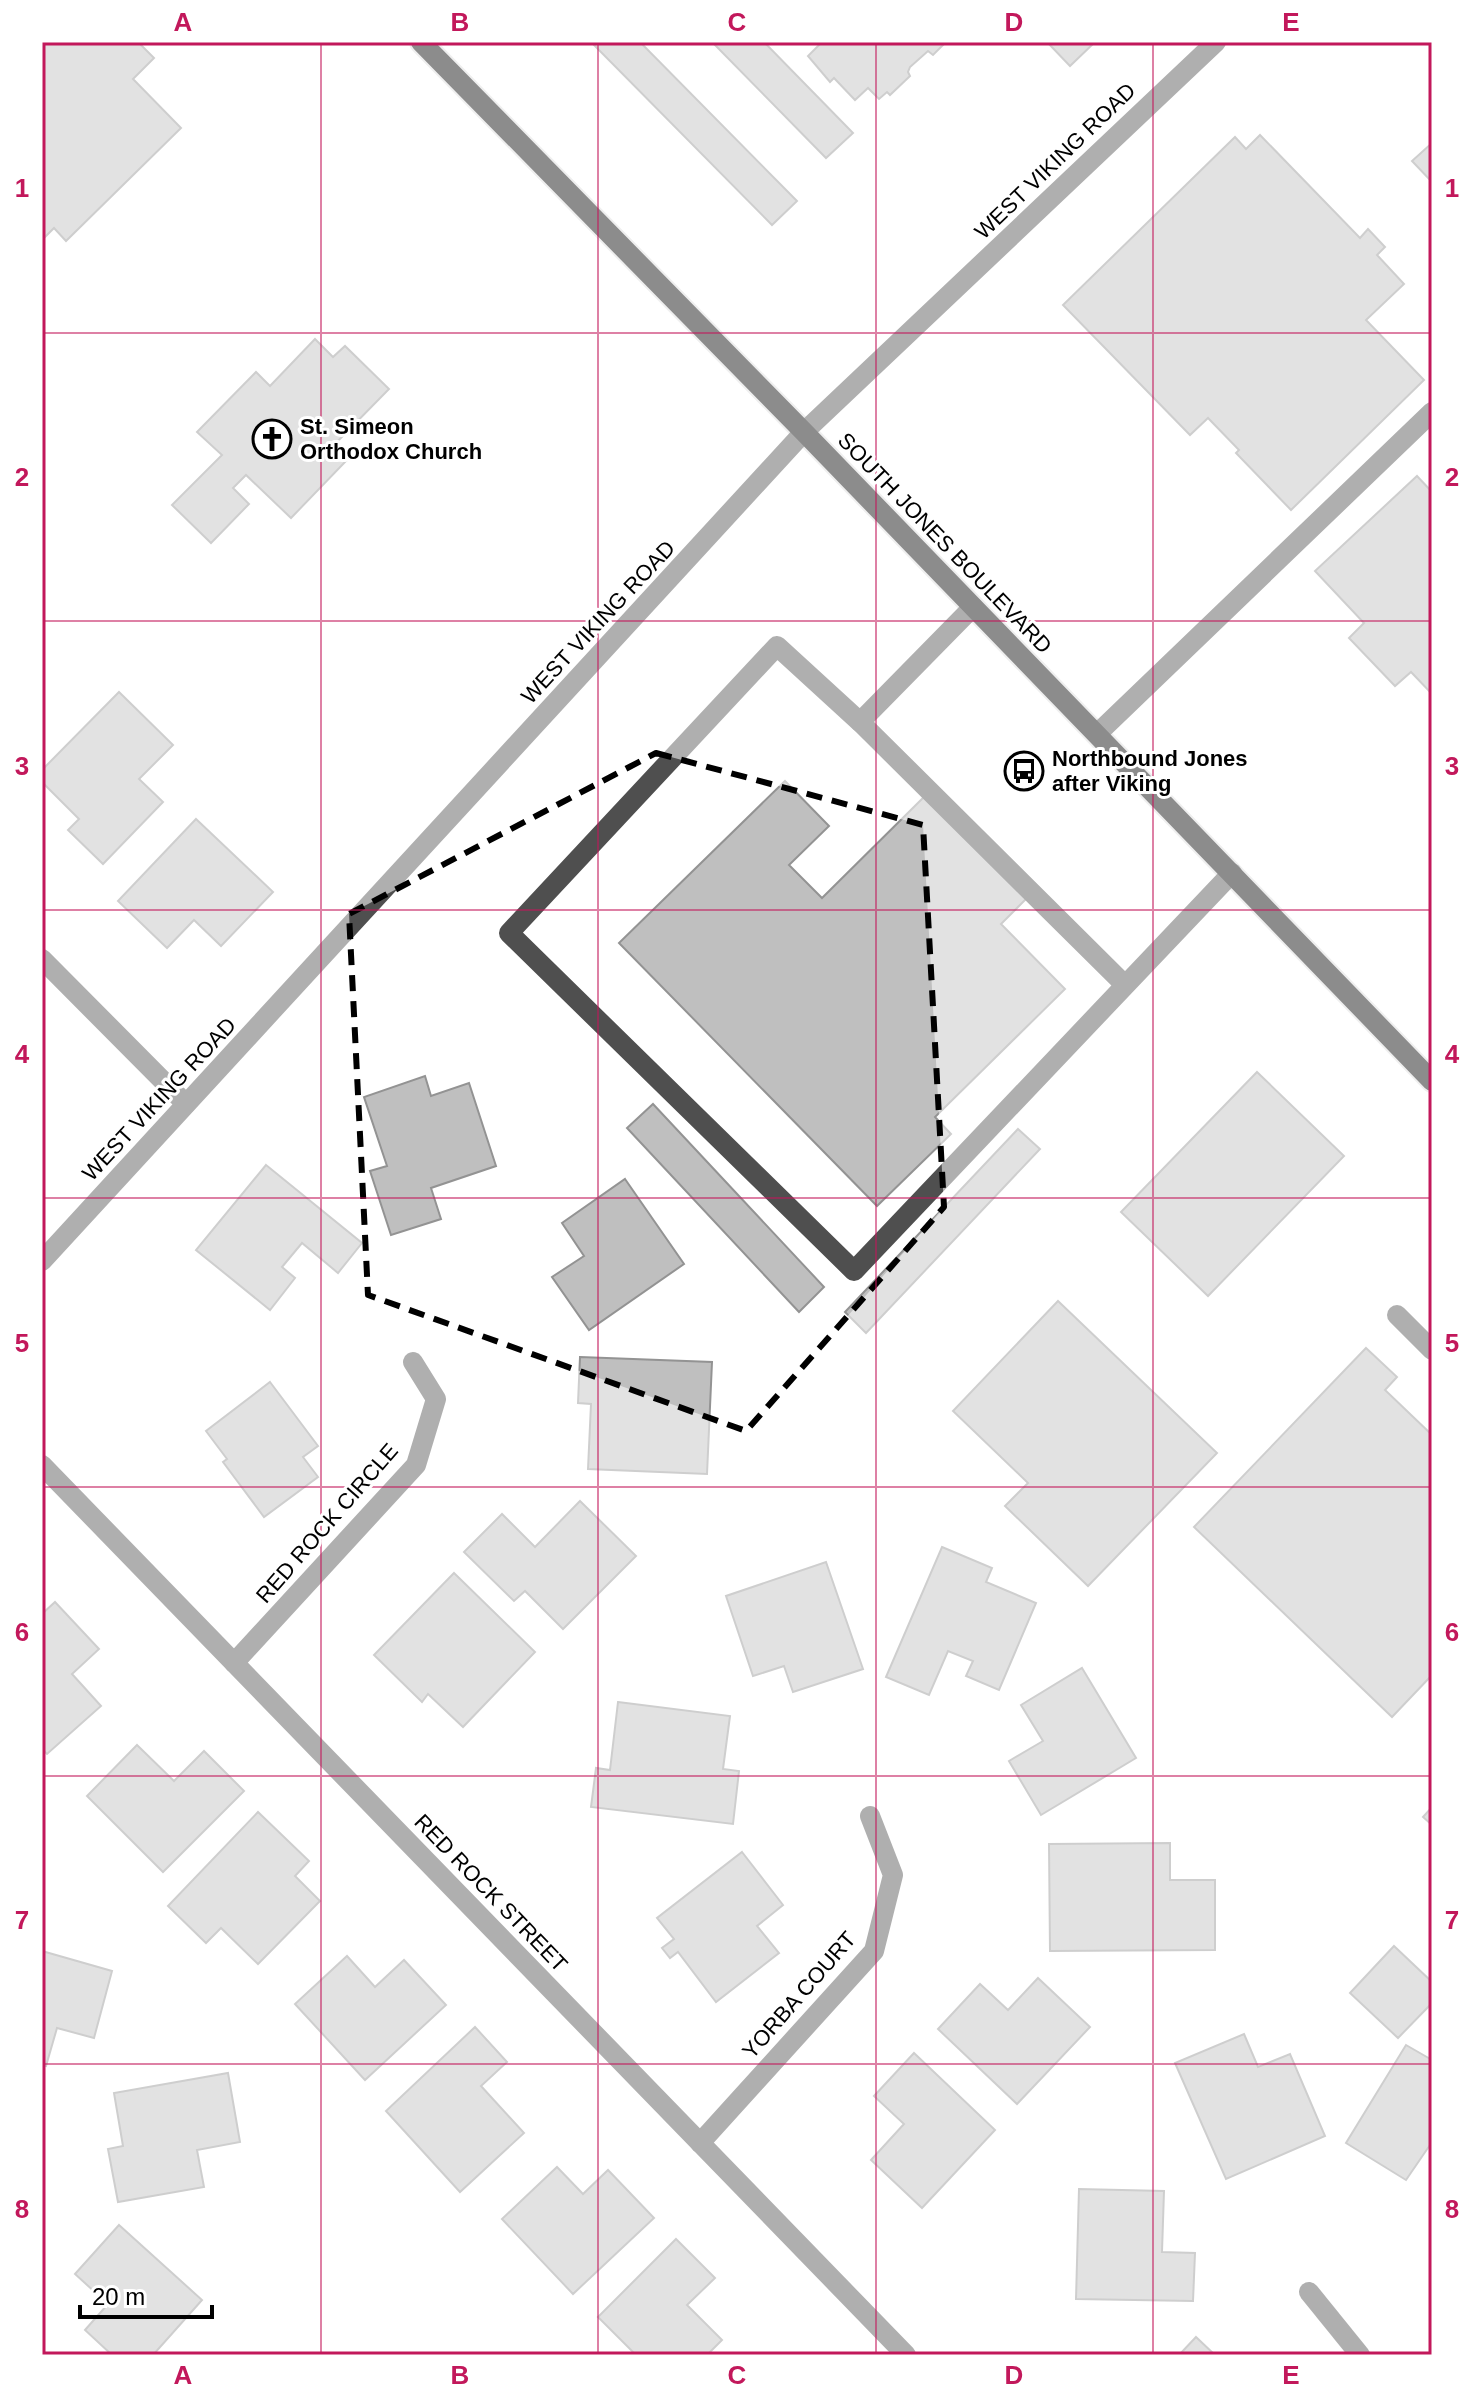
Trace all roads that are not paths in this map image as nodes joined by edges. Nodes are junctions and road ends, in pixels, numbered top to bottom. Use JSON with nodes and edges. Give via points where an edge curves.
{"nodes":[{"id":1,"x":421,"y":42,"type":"edge"},
{"id":2,"x":1216,"y":42,"type":"edge"},
{"id":3,"x":1432,"y":412,"type":"edge"},
{"id":4,"x":804,"y":432,"type":"junction"},
{"id":5,"x":973,"y":607,"type":"junction"},
{"id":6,"x":860,"y":722,"type":"junction"},
{"id":7,"x":1097,"y":734,"type":"junction"},
{"id":8,"x":1232,"y":873,"type":"junction"},
{"id":9,"x":42,"y":959,"type":"edge"},
{"id":10,"x":1125,"y":985,"type":"junction"},
{"id":11,"x":1432,"y":1081,"type":"edge"},
{"id":12,"x":186,"y":1104,"type":"junction"},
{"id":13,"x":42,"y":1261,"type":"edge"},
{"id":14,"x":1397,"y":1315,"type":"dead end"},
{"id":15,"x":1432,"y":1350,"type":"edge"},
{"id":16,"x":413,"y":1362,"type":"dead end"},
{"id":17,"x":42,"y":1465,"type":"edge"},
{"id":18,"x":234,"y":1663,"type":"junction"},
{"id":19,"x":870,"y":1816,"type":"dead end"},
{"id":20,"x":700,"y":2143,"type":"junction"},
{"id":21,"x":1309,"y":2292,"type":"dead end"},
{"id":22,"x":906,"y":2355,"type":"edge"},
{"id":23,"x":1360,"y":2355,"type":"edge"}],
"edges":[{"from":1,"to":4,"type":"main road","name":"SOUTH JONES BOULEVARD"},
{"from":2,"to":4,"type":"street","name":"WEST VIKING ROAD"},
{"from":3,"to":7,"type":"street"},
{"from":4,"to":5,"type":"main road","name":"SOUTH JONES BOULEVARD"},
{"from":4,"to":12,"type":"street","name":"WEST VIKING ROAD"},
{"from":5,"to":6,"type":"street"},
{"from":5,"to":7,"type":"main road","name":"SOUTH JONES BOULEVARD"},
{"from":6,"to":10,"type":"street"},
{"from":6,"to":10,"type":"street","via":[[777,646],[509,933],[854,1271]]},
{"from":7,"to":8,"type":"main road","name":"SOUTH JONES BOULEVARD"},
{"from":8,"to":10,"type":"street"},
{"from":8,"to":11,"type":"main road","name":"SOUTH JONES BOULEVARD"},
{"from":9,"to":12,"type":"street"},
{"from":12,"to":13,"type":"street","name":"WEST VIKING ROAD"},
{"from":14,"to":15,"type":"street"},
{"from":16,"to":18,"type":"street","name":"RED ROCK CIRCLE","via":[[436,1399],[416,1465]]},
{"from":17,"to":18,"type":"street","name":"RED ROCK STREET"},
{"from":18,"to":20,"type":"street","name":"RED ROCK STREET"},
{"from":19,"to":20,"type":"street","name":"YORBA COURT","via":[[893,1875],[874,1951]]},
{"from":20,"to":22,"type":"street","name":"RED ROCK STREET"},
{"from":21,"to":23,"type":"street"}]}
